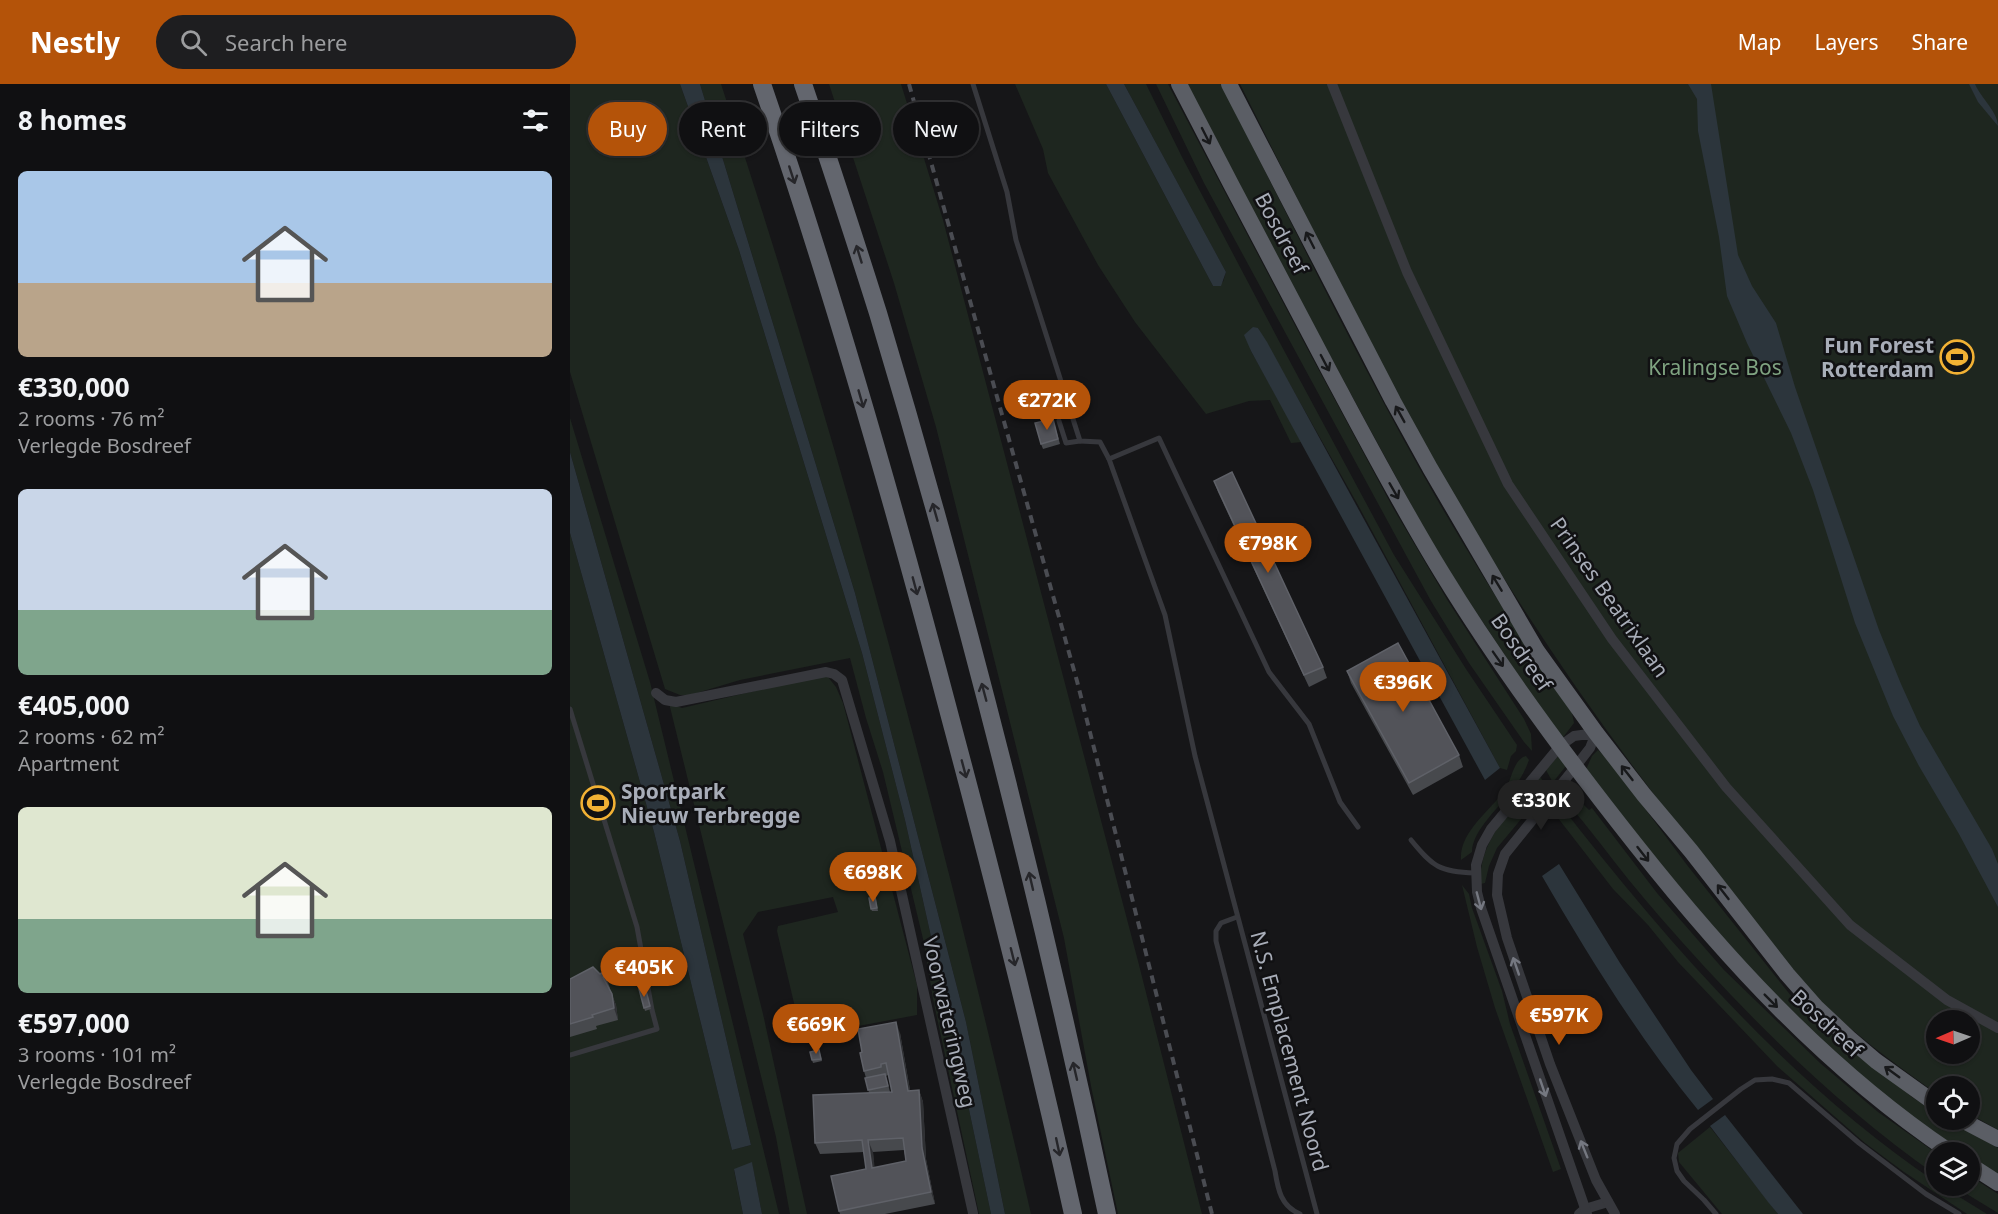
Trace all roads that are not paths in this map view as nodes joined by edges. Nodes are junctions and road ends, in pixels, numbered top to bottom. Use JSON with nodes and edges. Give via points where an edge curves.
{"nodes":[{"id":1,"x":762,"y":84,"type":"edge"},
{"id":2,"x":803,"y":84,"type":"edge"},
{"id":3,"x":973,"y":84,"type":"edge"},
{"id":4,"x":1179,"y":84,"type":"edge"},
{"id":5,"x":1229,"y":84,"type":"edge"},
{"id":6,"x":1332,"y":84,"type":"edge"},
{"id":7,"x":1059,"y":421,"type":"dead end"},
{"id":8,"x":1080,"y":441,"type":"junction"},
{"id":9,"x":1109,"y":459,"type":"junction"},
{"id":10,"x":656,"y":693,"type":"dead end"},
{"id":11,"x":570,"y":709,"type":"edge"},
{"id":12,"x":1596,"y":733,"type":"junction"},
{"id":13,"x":1560,"y":746,"type":"junction"},
{"id":14,"x":1576,"y":766,"type":"junction"},
{"id":15,"x":1358,"y":827,"type":"dead end"},
{"id":16,"x":1411,"y":840,"type":"dead end"},
{"id":17,"x":1475,"y":873,"type":"junction"},
{"id":18,"x":1237,"y":917,"type":"junction"},
{"id":19,"x":1998,"y":1028,"type":"edge"},
{"id":20,"x":570,"y":1055,"type":"edge"},
{"id":21,"x":1926,"y":1097,"type":"edge"},
{"id":22,"x":1980,"y":1130,"type":"edge"},
{"id":23,"x":1998,"y":1139,"type":"edge"},
{"id":24,"x":1936,"y":1142,"type":"edge"},
{"id":25,"x":1980,"y":1171,"type":"edge"},
{"id":26,"x":1998,"y":1182,"type":"edge"},
{"id":27,"x":1608,"y":1202,"type":"junction"},
{"id":28,"x":1584,"y":1212,"type":"edge"},
{"id":29,"x":973,"y":1213,"type":"edge"},
{"id":30,"x":1073,"y":1214,"type":"edge"},
{"id":31,"x":1107,"y":1214,"type":"edge"},
{"id":32,"x":1300,"y":1214,"type":"edge"},
{"id":33,"x":1317,"y":1214,"type":"edge"},
{"id":34,"x":1599,"y":1214,"type":"edge"},
{"id":35,"x":1615,"y":1214,"type":"edge"},
{"id":36,"x":1716,"y":1214,"type":"edge"},
{"id":37,"x":1959,"y":1214,"type":"edge"}],
"edges":[{"from":1,"to":30,"type":"highway","one_way":true,"via":[[906,551],[1013,958]]},
{"from":31,"to":2,"type":"highway","one_way":true,"via":[[1008,783],[951,568],[877,310]]},
{"from":3,"to":8,"type":"lane"},
{"from":4,"to":13,"type":"highway","name":"Bosdreef","one_way":true,"via":[[1410,519],[1492,651]]},
{"from":12,"to":5,"type":"highway","name":"Bosdreef","one_way":true,"via":[[1537,651],[1430,468]]},
{"from":6,"to":19,"type":"street","name":"Prinses Beatrixlaan","via":[[1407,272],[1508,484],[1612,639],[1726,787],[1850,925],[1947,1000]]},
{"from":7,"to":8,"type":"lane","via":[[1066,443]]},
{"from":8,"to":9,"type":"lane","via":[[1100,442]]},
{"from":9,"to":15,"type":"lane","via":[[1159,438],[1269,672],[1309,724],[1340,802]]},
{"from":9,"to":18,"type":"lane","name":"N.S. Emplacement Noord","via":[[1165,615],[1195,756]]},
{"from":10,"to":29,"type":"street","name":"Voorwateringweg","via":[[676,702],[826,672],[842,680],[890,841]]},
{"from":11,"to":20,"type":"lane","via":[[637,927],[657,1029]]},
{"from":12,"to":13,"type":"street","via":[[1574,736]]},
{"from":12,"to":14,"type":"street"},
{"from":21,"to":12,"type":"highway","name":"Bosdreef","one_way":true,"via":[[1876,1060],[1816,1007]]},
{"from":13,"to":14,"type":"highway","name":"Bosdreef"},
{"from":13,"to":17,"type":"street","via":[[1491,829]]},
{"from":14,"to":24,"type":"highway","name":"Bosdreef","one_way":true,"via":[[1687,909],[1761,992],[1847,1074]]},
{"from":27,"to":14,"type":"street","one_way":true,"via":[[1550,1064],[1507,938],[1497,895],[1498,874],[1505,854]]},
{"from":16,"to":17,"type":"lane","via":[[1439,868]]},
{"from":17,"to":28,"type":"street","one_way":true,"via":[[1481,908]]},
{"from":18,"to":32,"type":"lane","via":[[1221,923],[1216,941],[1279,1191],[1287,1206]]},
{"from":18,"to":33,"type":"lane","name":"N.S. Emplacement Noord"},
{"from":22,"to":23,"type":"highway"},
{"from":25,"to":26,"type":"highway"},
{"from":27,"to":28,"type":"street"},
{"from":27,"to":34,"type":"street"},
{"from":27,"to":35,"type":"street"},
{"from":36,"to":37,"type":"lane","via":[[1677,1171],[1677,1144],[1690,1129],[1755,1080],[1772,1079],[1789,1083],[1859,1143]]}]}
